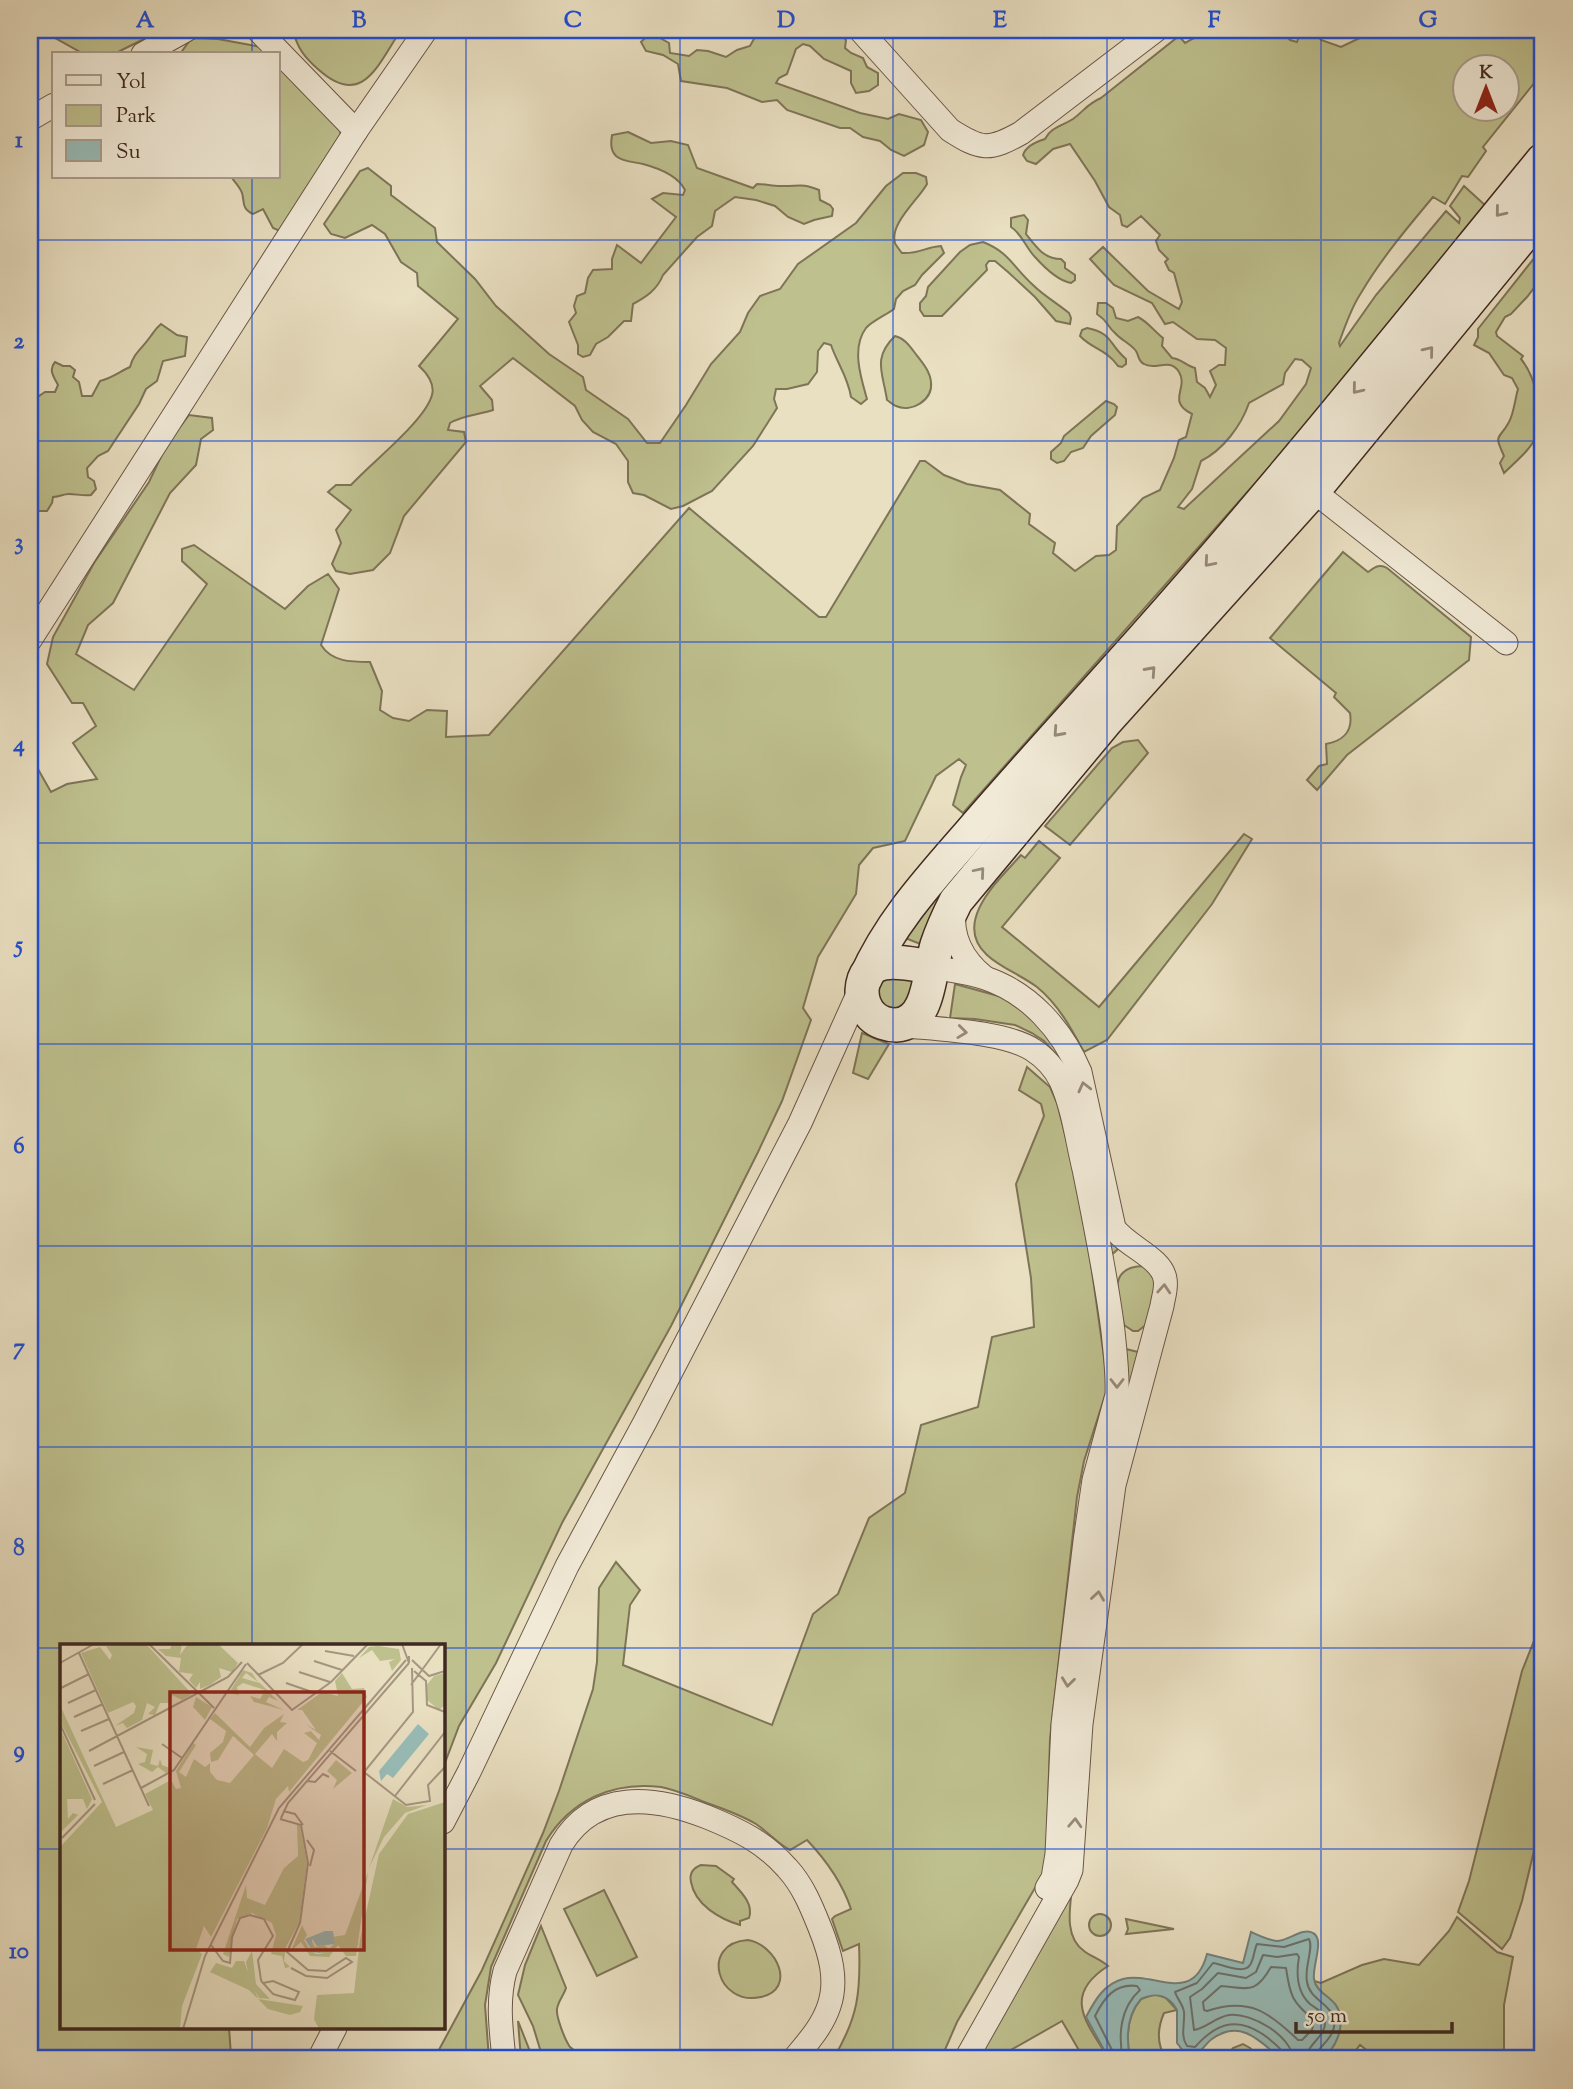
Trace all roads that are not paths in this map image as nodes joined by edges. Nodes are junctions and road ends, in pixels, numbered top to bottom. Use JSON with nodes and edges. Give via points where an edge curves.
{"nodes":[{"id":1,"x":186,"y":30,"type":"edge"},
{"id":2,"x":258,"y":30,"type":"edge"},
{"id":3,"x":426,"y":30,"type":"edge"},
{"id":4,"x":860,"y":30,"type":"edge"},
{"id":5,"x":1156,"y":30,"type":"edge"},
{"id":6,"x":147,"y":52,"type":"edge"},
{"id":7,"x":279,"y":52,"type":"edge"},
{"id":8,"x":280,"y":53,"type":"edge"},
{"id":9,"x":52,"y":106,"type":"edge"},
{"id":10,"x":30,"y":118,"type":"edge"},
{"id":11,"x":356,"y":131,"type":"junction"},
{"id":12,"x":1543,"y":159,"type":"edge"},
{"id":13,"x":1543,"y":211,"type":"edge"},
{"id":14,"x":1301,"y":481,"type":"junction"},
{"id":15,"x":30,"y":640,"type":"edge"},
{"id":16,"x":1506,"y":643,"type":"dead end"},
{"id":17,"x":956,"y":901,"type":"junction"},
{"id":18,"x":931,"y":967,"type":"junction"},
{"id":19,"x":984,"y":977,"type":"junction"},
{"id":20,"x":864,"y":982,"type":"junction"},
{"id":21,"x":890,"y":1024,"type":"junction"},
{"id":22,"x":838,"y":1036,"type":"junction"},
{"id":23,"x":1144,"y":1255,"type":"junction"},
{"id":24,"x":1106,"y":1281,"type":"junction"},
{"id":25,"x":1112,"y":1327,"type":"junction"},
{"id":26,"x":1156,"y":1329,"type":"junction"},
{"id":27,"x":444,"y":1820,"type":"edge"},
{"id":28,"x":332,"y":2042,"type":"edge"},
{"id":29,"x":319,"y":2059,"type":"edge"},
{"id":30,"x":504,"y":2059,"type":"edge"},
{"id":31,"x":794,"y":2059,"type":"edge"},
{"id":32,"x":952,"y":2059,"type":"edge"},
{"id":33,"x":966,"y":2059,"type":"edge"}],
"edges":[{"from":1,"to":6,"type":"street"},
{"from":2,"to":7,"type":"street"},
{"from":3,"to":11,"type":"street"},
{"from":4,"to":5,"type":"street","via":[[950,130],[988,147],[1021,133]]},
{"from":8,"to":11,"type":"street"},
{"from":9,"to":10,"type":"street"},
{"from":11,"to":15,"type":"street"},
{"from":12,"to":14,"type":"street","one_way":true},
{"from":14,"to":13,"type":"street","one_way":true},
{"from":14,"to":16,"type":"street"},
{"from":17,"to":14,"type":"street","one_way":true},
{"from":14,"to":20,"type":"street","one_way":true,"via":[[1143,639],[1034,759],[890,931]]},
{"from":17,"to":18,"type":"street"},
{"from":17,"to":19,"type":"street","via":[[953,921],[958,944]]},
{"from":18,"to":19,"type":"street"},
{"from":18,"to":20,"type":"street","via":[[883,962]]},
{"from":18,"to":21,"type":"street","via":[[921,1009],[908,1022]]},
{"from":23,"to":19,"type":"street","one_way":true,"via":[[1114,1228],[1080,1072],[1066,1043],[1033,1006]]},
{"from":20,"to":21,"type":"street","via":[[866,1007],[872,1016]]},
{"from":20,"to":22,"type":"street"},
{"from":21,"to":22,"type":"street","via":[[854,1024]]},
{"from":21,"to":24,"type":"street","one_way":true,"via":[[1011,1040],[1033,1050],[1051,1066],[1071,1112]]},
{"from":22,"to":27,"type":"street","via":[[795,1134],[567,1566]]},
{"from":23,"to":24,"type":"street","via":[[1124,1258]]},
{"from":26,"to":23,"type":"street","one_way":true,"via":[[1165,1279],[1162,1270]]},
{"from":24,"to":25,"type":"street"},
{"from":25,"to":26,"type":"street","via":[[1133,1340],[1150,1336]]},
{"from":25,"to":32,"type":"street","one_way":true,"via":[[1117,1395],[1094,1480],[1085,1541],[1063,1724],[1056,1868]]},
{"from":33,"to":26,"type":"street","one_way":true,"via":[[1071,1870],[1081,1724],[1114,1485]]},
{"from":28,"to":29,"type":"street"},
{"from":30,"to":31,"type":"street","via":[[501,1985],[561,1845],[591,1814],[635,1801],[669,1804],[741,1831],[773,1853],[802,1888],[828,1947],[833,1976],[824,2018]]}]}
